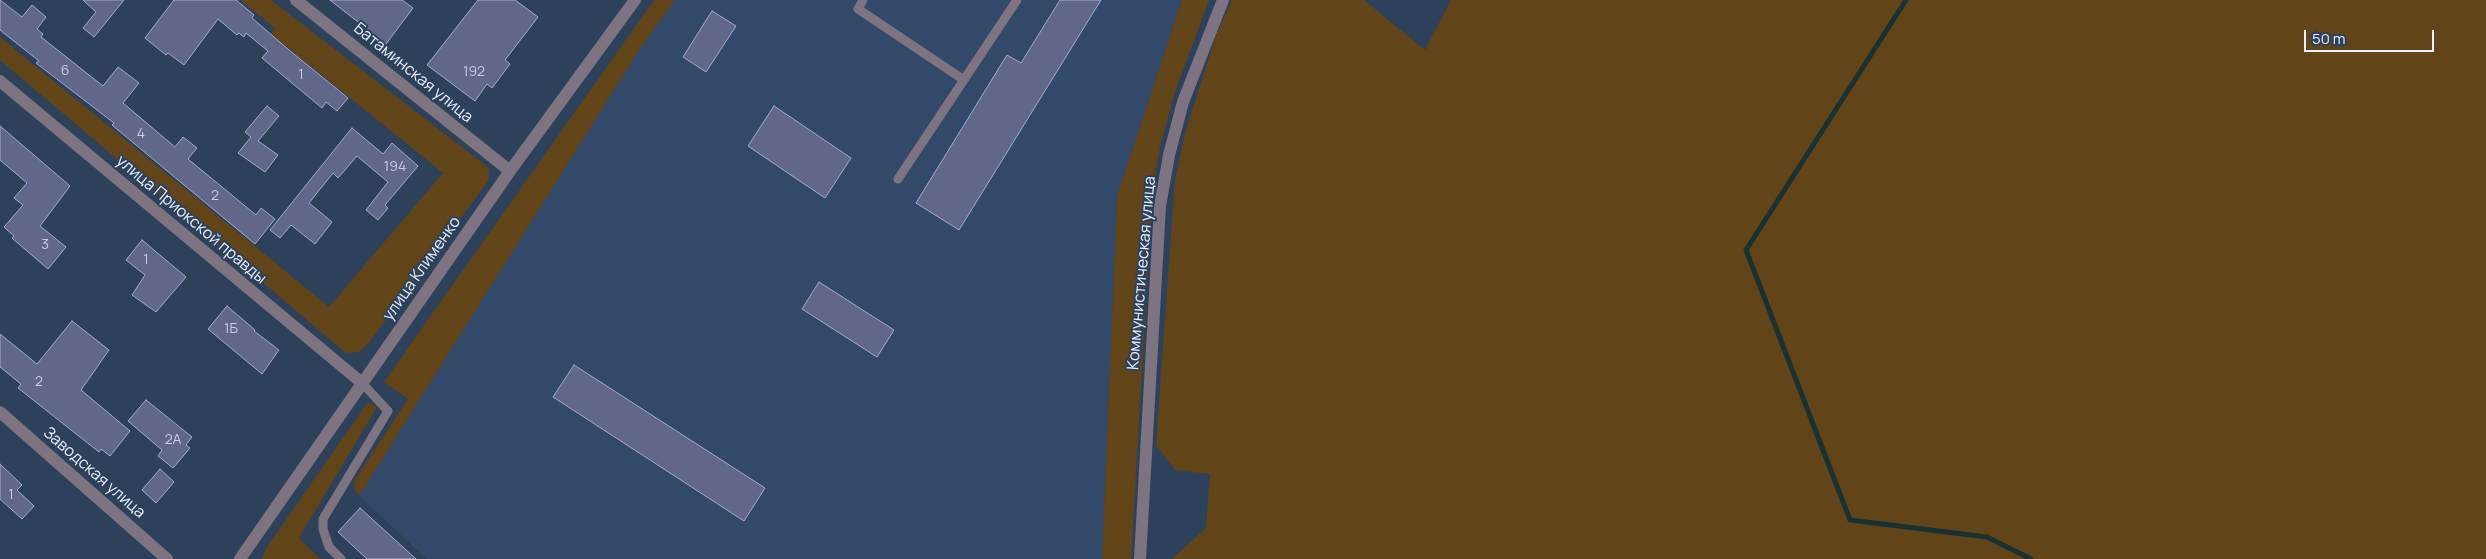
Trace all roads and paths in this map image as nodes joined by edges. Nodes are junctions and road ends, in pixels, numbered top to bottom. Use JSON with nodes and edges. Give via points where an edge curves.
{"nodes":[{"id":1,"x":296,"y":0,"type":"edge"},
{"id":2,"x":635,"y":0,"type":"edge"},
{"id":3,"x":864,"y":0,"type":"edge"},
{"id":4,"x":1016,"y":0,"type":"edge"},
{"id":5,"x":1223,"y":0,"type":"edge"},
{"id":6,"x":964,"y":80,"type":"junction"},
{"id":7,"x":0,"y":82,"type":"edge"},
{"id":8,"x":510,"y":171,"type":"junction"},
{"id":9,"x":898,"y":179,"type":"dead end"},
{"id":10,"x":362,"y":383,"type":"junction"},
{"id":11,"x":0,"y":412,"type":"edge"},
{"id":12,"x":167,"y":559,"type":"edge"},
{"id":13,"x":240,"y":559,"type":"edge"},
{"id":14,"x":341,"y":559,"type":"edge"},
{"id":15,"x":1140,"y":559,"type":"edge"}],
"edges":[{"from":1,"to":8,"type":"street","name":"Батаминская улица"},
{"from":2,"to":8,"type":"street","name":"улица Клименко"},
{"from":3,"to":6,"type":"lane","via":[[858,9]]},
{"from":4,"to":6,"type":"lane"},
{"from":5,"to":15,"type":"street","name":"Коммунистическая улица","via":[[1183,102],[1160,206]]},
{"from":6,"to":9,"type":"lane"},
{"from":7,"to":10,"type":"street","name":"улица Приокской правды"},
{"from":8,"to":10,"type":"street","name":"улица Клименко"},
{"from":10,"to":13,"type":"street","name":"улица Клименко"},
{"from":10,"to":14,"type":"lane","via":[[388,411],[323,519],[322,529],[329,547]]},
{"from":11,"to":12,"type":"street","name":"Заводская улица"}]}
